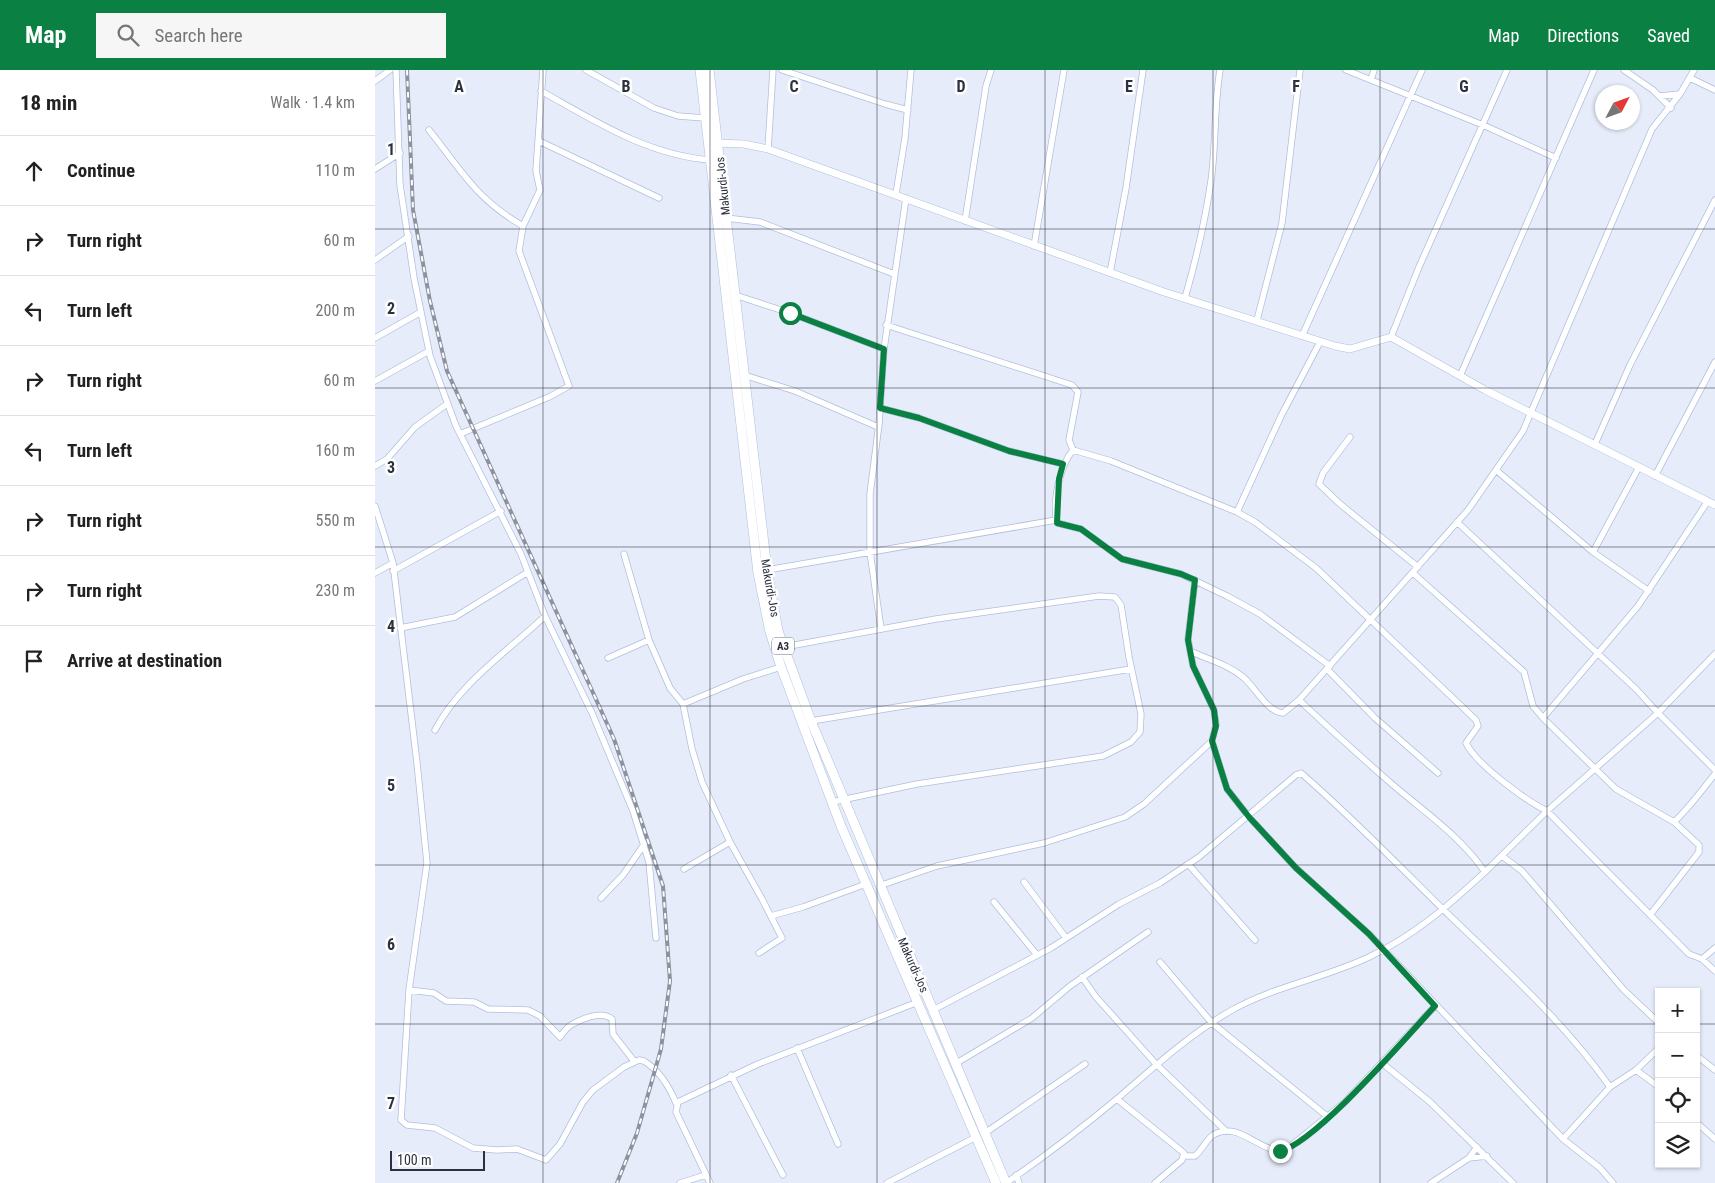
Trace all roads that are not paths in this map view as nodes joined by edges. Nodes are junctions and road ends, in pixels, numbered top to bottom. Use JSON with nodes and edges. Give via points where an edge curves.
{"nodes":[{"id":1,"x":389,"y":70,"type":"edge"},
{"id":2,"x":396,"y":70,"type":"edge"},
{"id":3,"x":543,"y":70,"type":"edge"},
{"id":4,"x":586,"y":70,"type":"edge"},
{"id":5,"x":700,"y":70,"type":"edge"},
{"id":6,"x":709,"y":70,"type":"edge"},
{"id":7,"x":773,"y":70,"type":"edge"},
{"id":8,"x":782,"y":70,"type":"edge"},
{"id":9,"x":911,"y":70,"type":"edge"},
{"id":10,"x":991,"y":70,"type":"edge"},
{"id":11,"x":1064,"y":70,"type":"edge"},
{"id":12,"x":1143,"y":70,"type":"edge"},
{"id":13,"x":1220,"y":70,"type":"edge"},
{"id":14,"x":1300,"y":70,"type":"edge"},
{"id":15,"x":1346,"y":70,"type":"edge"},
{"id":16,"x":1374,"y":70,"type":"edge"},
{"id":17,"x":1422,"y":70,"type":"edge"},
{"id":18,"x":1507,"y":70,"type":"edge"},
{"id":19,"x":1594,"y":70,"type":"edge"},
{"id":20,"x":1624,"y":70,"type":"edge"},
{"id":21,"x":1694,"y":70,"type":"edge"},
{"id":22,"x":1690,"y":78,"type":"junction"},
{"id":23,"x":1371,"y":80,"type":"junction"},
{"id":24,"x":375,"y":81,"type":"edge"},
{"id":25,"x":1715,"y":90,"type":"edge"},
{"id":26,"x":541,"y":91,"type":"junction"},
{"id":27,"x":1680,"y":94,"type":"junction"},
{"id":28,"x":1411,"y":96,"type":"junction"},
{"id":29,"x":1660,"y":96,"type":"junction"},
{"id":30,"x":1671,"y":108,"type":"junction"},
{"id":31,"x":907,"y":110,"type":"junction"},
{"id":32,"x":705,"y":118,"type":"junction"},
{"id":33,"x":1483,"y":125,"type":"junction"},
{"id":34,"x":429,"y":130,"type":"dead end"},
{"id":35,"x":539,"y":142,"type":"junction"},
{"id":36,"x":718,"y":143,"type":"junction"},
{"id":37,"x":708,"y":144,"type":"junction"},
{"id":38,"x":768,"y":149,"type":"junction"},
{"id":39,"x":400,"y":152,"type":"junction"},
{"id":40,"x":1557,"y":158,"type":"junction"},
{"id":41,"x":710,"y":160,"type":"junction"},
{"id":42,"x":375,"y":169,"type":"edge"},
{"id":43,"x":896,"y":194,"type":"junction"},
{"id":44,"x":659,"y":198,"type":"dead end"},
{"id":45,"x":906,"y":198,"type":"junction"},
{"id":46,"x":1715,"y":200,"type":"edge"},
{"id":47,"x":726,"y":218,"type":"junction"},
{"id":48,"x":965,"y":221,"type":"junction"},
{"id":49,"x":523,"y":226,"type":"junction"},
{"id":50,"x":409,"y":236,"type":"junction"},
{"id":51,"x":1034,"y":246,"type":"junction"},
{"id":52,"x":375,"y":260,"type":"edge"},
{"id":53,"x":1110,"y":273,"type":"junction"},
{"id":54,"x":894,"y":274,"type":"junction"},
{"id":55,"x":735,"y":295,"type":"junction"},
{"id":56,"x":1185,"y":298,"type":"junction"},
{"id":57,"x":421,"y":312,"type":"junction"},
{"id":58,"x":1257,"y":320,"type":"junction"},
{"id":59,"x":887,"y":325,"type":"junction"},
{"id":60,"x":1302,"y":336,"type":"junction"},
{"id":61,"x":375,"y":338,"type":"edge"},
{"id":62,"x":1391,"y":338,"type":"junction"},
{"id":63,"x":1320,"y":342,"type":"junction"},
{"id":64,"x":884,"y":349,"type":"junction"},
{"id":65,"x":429,"y":351,"type":"junction"},
{"id":66,"x":1715,"y":362,"type":"edge"},
{"id":67,"x":744,"y":375,"type":"junction"},
{"id":68,"x":1460,"y":376,"type":"junction"},
{"id":69,"x":375,"y":381,"type":"edge"},
{"id":70,"x":447,"y":404,"type":"junction"},
{"id":71,"x":880,"y":408,"type":"junction"},
{"id":72,"x":1532,"y":414,"type":"junction"},
{"id":73,"x":879,"y":427,"type":"junction"},
{"id":74,"x":460,"y":434,"type":"junction"},
{"id":75,"x":1350,"y":438,"type":"dead end"},
{"id":76,"x":1595,"y":444,"type":"junction"},
{"id":77,"x":1073,"y":450,"type":"junction"},
{"id":78,"x":1063,"y":464,"type":"junction"},
{"id":79,"x":375,"y":466,"type":"edge"},
{"id":80,"x":1639,"y":467,"type":"junction"},
{"id":81,"x":1496,"y":470,"type":"junction"},
{"id":82,"x":1655,"y":476,"type":"junction"},
{"id":83,"x":1712,"y":502,"type":"edge"},
{"id":84,"x":375,"y":506,"type":"edge"},
{"id":85,"x":501,"y":511,"type":"junction"},
{"id":86,"x":1237,"y":512,"type":"junction"},
{"id":87,"x":1056,"y":520,"type":"junction"},
{"id":88,"x":1457,"y":522,"type":"junction"},
{"id":89,"x":870,"y":552,"type":"junction"},
{"id":90,"x":1593,"y":552,"type":"junction"},
{"id":91,"x":624,"y":554,"type":"dead end"},
{"id":92,"x":393,"y":563,"type":"junction"},
{"id":93,"x":1418,"y":567,"type":"junction"},
{"id":94,"x":767,"y":570,"type":"junction"},
{"id":95,"x":393,"y":571,"type":"junction"},
{"id":96,"x":528,"y":572,"type":"junction"},
{"id":97,"x":375,"y":573,"type":"edge"},
{"id":98,"x":1413,"y":573,"type":"junction"},
{"id":99,"x":1195,"y":580,"type":"junction"},
{"id":100,"x":1649,"y":591,"type":"junction"},
{"id":101,"x":545,"y":616,"type":"junction"},
{"id":102,"x":1370,"y":622,"type":"junction"},
{"id":103,"x":400,"y":628,"type":"junction"},
{"id":104,"x":881,"y":629,"type":"junction"},
{"id":105,"x":649,"y":640,"type":"junction"},
{"id":106,"x":783,"y":647,"type":"junction"},
{"id":107,"x":1190,"y":652,"type":"junction"},
{"id":108,"x":1598,"y":653,"type":"junction"},
{"id":109,"x":1715,"y":654,"type":"edge"},
{"id":110,"x":608,"y":658,"type":"dead end"},
{"id":111,"x":1206,"y":658,"type":"junction"},
{"id":112,"x":1193,"y":666,"type":"junction"},
{"id":113,"x":781,"y":667,"type":"junction"},
{"id":114,"x":1329,"y":668,"type":"junction"},
{"id":115,"x":1131,"y":669,"type":"junction"},
{"id":116,"x":1299,"y":700,"type":"junction"},
{"id":117,"x":683,"y":704,"type":"junction"},
{"id":118,"x":1658,"y":714,"type":"junction"},
{"id":119,"x":1543,"y":718,"type":"junction"},
{"id":120,"x":811,"y":721,"type":"junction"},
{"id":121,"x":435,"y":730,"type":"dead end"},
{"id":122,"x":1212,"y":741,"type":"junction"},
{"id":123,"x":1594,"y":768,"type":"junction"},
{"id":124,"x":1715,"y":770,"type":"edge"},
{"id":125,"x":1438,"y":773,"type":"dead end"},
{"id":126,"x":1715,"y":774,"type":"edge"},
{"id":127,"x":843,"y":798,"type":"junction"},
{"id":128,"x":832,"y":802,"type":"junction"},
{"id":129,"x":1547,"y":812,"type":"junction"},
{"id":130,"x":1249,"y":817,"type":"junction"},
{"id":131,"x":1674,"y":822,"type":"junction"},
{"id":132,"x":730,"y":842,"type":"junction"},
{"id":133,"x":645,"y":843,"type":"junction"},
{"id":134,"x":1502,"y":856,"type":"junction"},
{"id":135,"x":1188,"y":864,"type":"junction"},
{"id":136,"x":684,"y":869,"type":"dead end"},
{"id":137,"x":1485,"y":872,"type":"junction"},
{"id":138,"x":1024,"y":882,"type":"dead end"},
{"id":139,"x":866,"y":884,"type":"junction"},
{"id":140,"x":879,"y":886,"type":"junction"},
{"id":141,"x":601,"y":898,"type":"dead end"},
{"id":142,"x":994,"y":902,"type":"dead end"},
{"id":143,"x":1444,"y":910,"type":"junction"},
{"id":144,"x":1651,"y":915,"type":"junction"},
{"id":145,"x":771,"y":916,"type":"junction"},
{"id":146,"x":1148,"y":932,"type":"dead end"},
{"id":147,"x":656,"y":938,"type":"dead end"},
{"id":148,"x":1065,"y":938,"type":"junction"},
{"id":149,"x":1255,"y":940,"type":"dead end"},
{"id":150,"x":1715,"y":948,"type":"edge"},
{"id":151,"x":1383,"y":949,"type":"junction"},
{"id":152,"x":759,"y":953,"type":"dead end"},
{"id":153,"x":1037,"y":955,"type":"junction"},
{"id":154,"x":1702,"y":959,"type":"junction"},
{"id":155,"x":1160,"y":962,"type":"dead end"},
{"id":156,"x":1715,"y":971,"type":"edge"},
{"id":157,"x":1082,"y":977,"type":"junction"},
{"id":158,"x":409,"y":990,"type":"junction"},
{"id":159,"x":917,"y":1002,"type":"junction"},
{"id":160,"x":1435,"y":1006,"type":"junction"},
{"id":161,"x":933,"y":1010,"type":"junction"},
{"id":162,"x":1655,"y":1019,"type":"edge"},
{"id":163,"x":1212,"y":1023,"type":"junction"},
{"id":164,"x":797,"y":1048,"type":"junction"},
{"id":165,"x":1655,"y":1052,"type":"edge"},
{"id":166,"x":1700,"y":1058,"type":"edge"},
{"id":167,"x":635,"y":1061,"type":"junction"},
{"id":168,"x":1382,"y":1063,"type":"junction"},
{"id":169,"x":955,"y":1064,"type":"junction"},
{"id":170,"x":1085,"y":1064,"type":"dead end"},
{"id":171,"x":1156,"y":1064,"type":"junction"},
{"id":172,"x":1636,"y":1070,"type":"junction"},
{"id":173,"x":1715,"y":1070,"type":"edge"},
{"id":174,"x":731,"y":1075,"type":"junction"},
{"id":175,"x":1655,"y":1084,"type":"edge"},
{"id":176,"x":1610,"y":1087,"type":"junction"},
{"id":177,"x":1117,"y":1099,"type":"junction"},
{"id":178,"x":676,"y":1103,"type":"junction"},
{"id":179,"x":1328,"y":1117,"type":"junction"},
{"id":180,"x":1697,"y":1123,"type":"edge"},
{"id":181,"x":1226,"y":1131,"type":"junction"},
{"id":182,"x":985,"y":1133,"type":"junction"},
{"id":183,"x":976,"y":1137,"type":"junction"},
{"id":184,"x":1563,"y":1139,"type":"junction"},
{"id":185,"x":1715,"y":1139,"type":"edge"},
{"id":186,"x":838,"y":1144,"type":"dead end"},
{"id":187,"x":1477,"y":1147,"type":"junction"},
{"id":188,"x":1185,"y":1156,"type":"junction"},
{"id":189,"x":1487,"y":1156,"type":"junction"},
{"id":190,"x":1469,"y":1158,"type":"junction"},
{"id":191,"x":706,"y":1175,"type":"junction"},
{"id":192,"x":783,"y":1175,"type":"dead end"},
{"id":193,"x":1017,"y":1176,"type":"junction"},
{"id":194,"x":680,"y":1183,"type":"edge"},
{"id":195,"x":710,"y":1183,"type":"edge"},
{"id":196,"x":887,"y":1183,"type":"edge"},
{"id":197,"x":996,"y":1183,"type":"edge"},
{"id":198,"x":1006,"y":1183,"type":"edge"},
{"id":199,"x":1019,"y":1183,"type":"edge"},
{"id":200,"x":1155,"y":1183,"type":"edge"},
{"id":201,"x":1431,"y":1183,"type":"edge"},
{"id":202,"x":1513,"y":1183,"type":"edge"},
{"id":203,"x":1613,"y":1183,"type":"edge"}],
"edges":[{"from":1,"to":24,"type":"street"},
{"from":2,"to":39,"type":"street"},
{"from":3,"to":26,"type":"street"},
{"from":4,"to":32,"type":"street","via":[[654,108],[678,116]]},
{"from":5,"to":32,"type":"highway","name":"Makurdi-Jos","number":"A3"},
{"from":6,"to":36,"type":"highway","name":"Makurdi-Jos","number":"A3"},
{"from":7,"to":38,"type":"street"},
{"from":8,"to":31,"type":"street"},
{"from":9,"to":31,"type":"street"},
{"from":10,"to":48,"type":"street"},
{"from":11,"to":51,"type":"street"},
{"from":12,"to":53,"type":"street","via":[[1127,188]]},
{"from":13,"to":56,"type":"street","via":[[1214,106],[1211,180]]},
{"from":14,"to":58,"type":"street","via":[[1282,223]]},
{"from":15,"to":23,"type":"street"},
{"from":16,"to":23,"type":"street"},
{"from":17,"to":28,"type":"street"},
{"from":18,"to":33,"type":"street"},
{"from":19,"to":40,"type":"street"},
{"from":20,"to":29,"type":"street"},
{"from":21,"to":22,"type":"street"},
{"from":22,"to":25,"type":"street"},
{"from":22,"to":27,"type":"street"},
{"from":23,"to":28,"type":"street"},
{"from":26,"to":35,"type":"street"},
{"from":26,"to":41,"type":"street","via":[[621,136],[686,158]]},
{"from":27,"to":29,"type":"street"},
{"from":27,"to":30,"type":"street"},
{"from":28,"to":33,"type":"street"},
{"from":28,"to":60,"type":"street"},
{"from":29,"to":30,"type":"street"},
{"from":30,"to":72,"type":"street","via":[[1651,129],[1540,388]]},
{"from":31,"to":43,"type":"street"},
{"from":32,"to":37,"type":"highway","name":"Makurdi-Jos","number":"A3"},
{"from":33,"to":40,"type":"street"},
{"from":33,"to":62,"type":"street"},
{"from":34,"to":49,"type":"street","via":[[481,197]]},
{"from":35,"to":44,"type":"street"},
{"from":35,"to":49,"type":"street","via":[[537,171],[540,190]]},
{"from":36,"to":37,"type":"street"},
{"from":36,"to":38,"type":"street"},
{"from":36,"to":47,"type":"highway","name":"Makurdi-Jos","number":"A3"},
{"from":37,"to":41,"type":"highway","name":"Makurdi-Jos","number":"A3"},
{"from":38,"to":43,"type":"street"},
{"from":39,"to":42,"type":"street"},
{"from":39,"to":50,"type":"street","via":[[400,185]]},
{"from":40,"to":68,"type":"street"},
{"from":41,"to":113,"type":"highway","name":"Makurdi-Jos","number":"A3","via":[[758,573]]},
{"from":43,"to":45,"type":"street"},
{"from":45,"to":48,"type":"street"},
{"from":45,"to":54,"type":"street"},
{"from":46,"to":76,"type":"street","via":[[1630,365]]},
{"from":47,"to":54,"type":"street","via":[[760,222]]},
{"from":47,"to":55,"type":"highway","name":"Makurdi-Jos","number":"A3"},
{"from":48,"to":51,"type":"street"},
{"from":49,"to":74,"type":"street","via":[[519,251],[569,386]]},
{"from":50,"to":52,"type":"street"},
{"from":50,"to":57,"type":"street"},
{"from":51,"to":53,"type":"street"},
{"from":53,"to":56,"type":"street"},
{"from":54,"to":59,"type":"street"},
{"from":55,"to":64,"type":"street"},
{"from":55,"to":67,"type":"highway","name":"Makurdi-Jos","number":"A3"},
{"from":56,"to":58,"type":"street"},
{"from":57,"to":61,"type":"street"},
{"from":57,"to":65,"type":"street"},
{"from":58,"to":60,"type":"street"},
{"from":59,"to":64,"type":"street"},
{"from":59,"to":77,"type":"street","via":[[1072,385],[1078,392],[1069,440]]},
{"from":60,"to":63,"type":"street"},
{"from":62,"to":63,"type":"street","via":[[1351,349]]},
{"from":62,"to":68,"type":"street"},
{"from":63,"to":86,"type":"street","via":[[1281,416]]},
{"from":64,"to":71,"type":"street"},
{"from":65,"to":69,"type":"street"},
{"from":65,"to":70,"type":"street"},
{"from":66,"to":82,"type":"street"},
{"from":67,"to":73,"type":"street","via":[[795,391]]},
{"from":67,"to":94,"type":"highway","name":"Makurdi-Jos","number":"A3"},
{"from":68,"to":72,"type":"street"},
{"from":70,"to":74,"type":"street"},
{"from":70,"to":79,"type":"street","via":[[415,427],[387,458]]},
{"from":71,"to":73,"type":"street"},
{"from":71,"to":78,"type":"street","via":[[919,418],[1009,451]]},
{"from":72,"to":76,"type":"street"},
{"from":72,"to":81,"type":"street"},
{"from":73,"to":89,"type":"street","via":[[870,494]]},
{"from":74,"to":85,"type":"street"},
{"from":75,"to":93,"type":"street","via":[[1323,473],[1319,484]]},
{"from":76,"to":80,"type":"street"},
{"from":77,"to":78,"type":"street"},
{"from":77,"to":86,"type":"street","via":[[1111,461]]},
{"from":78,"to":87,"type":"street"},
{"from":80,"to":82,"type":"street"},
{"from":80,"to":90,"type":"street"},
{"from":81,"to":88,"type":"street"},
{"from":81,"to":90,"type":"street"},
{"from":82,"to":83,"type":"street"},
{"from":83,"to":100,"type":"street"},
{"from":84,"to":92,"type":"street"},
{"from":85,"to":95,"type":"street"},
{"from":85,"to":96,"type":"street"},
{"from":86,"to":102,"type":"street","via":[[1299,554]]},
{"from":87,"to":89,"type":"street"},
{"from":87,"to":99,"type":"street","via":[[1060,525],[1081,529],[1122,559]]},
{"from":88,"to":93,"type":"street"},
{"from":88,"to":108,"type":"street"},
{"from":89,"to":94,"type":"street"},
{"from":89,"to":104,"type":"street"},
{"from":90,"to":100,"type":"street"},
{"from":91,"to":105,"type":"street"},
{"from":92,"to":95,"type":"street"},
{"from":92,"to":97,"type":"street"},
{"from":93,"to":98,"type":"street"},
{"from":94,"to":106,"type":"highway","name":"Makurdi-Jos","number":"A3"},
{"from":95,"to":103,"type":"street"},
{"from":96,"to":101,"type":"street"},
{"from":96,"to":103,"type":"street","via":[[455,617]]},
{"from":98,"to":102,"type":"street"},
{"from":98,"to":119,"type":"street","via":[[1524,672],[1533,706]]},
{"from":99,"to":107,"type":"street","via":[[1188,640]]},
{"from":99,"to":114,"type":"street","via":[[1259,614]]},
{"from":100,"to":108,"type":"street"},
{"from":101,"to":121,"type":"street","via":[[457,696]]},
{"from":101,"to":133,"type":"street","via":[[621,780]]},
{"from":102,"to":114,"type":"street"},
{"from":102,"to":129,"type":"street","via":[[1476,720],[1478,726],[1466,742],[1473,753],[1528,801]]},
{"from":103,"to":158,"type":"street","via":[[427,862]]},
{"from":104,"to":106,"type":"street"},
{"from":104,"to":115,"type":"street","via":[[936,618],[1109,595],[1121,605]]},
{"from":105,"to":110,"type":"street"},
{"from":105,"to":117,"type":"street","via":[[670,688]]},
{"from":106,"to":120,"type":"highway","name":"Makurdi-Jos","number":"A3"},
{"from":107,"to":111,"type":"street"},
{"from":107,"to":112,"type":"street"},
{"from":108,"to":118,"type":"street"},
{"from":108,"to":119,"type":"street"},
{"from":109,"to":118,"type":"street"},
{"from":111,"to":112,"type":"street"},
{"from":111,"to":116,"type":"street","via":[[1222,663],[1244,678],[1276,711],[1283,713]]},
{"from":112,"to":122,"type":"street","via":[[1214,710],[1216,726]]},
{"from":113,"to":117,"type":"street"},
{"from":113,"to":128,"type":"highway","name":"Makurdi-Jos","number":"A3"},
{"from":114,"to":116,"type":"street"},
{"from":114,"to":125,"type":"street","via":[[1375,718]]},
{"from":115,"to":120,"type":"street"},
{"from":115,"to":127,"type":"street","via":[[1142,727],[1131,742],[1103,756]]},
{"from":116,"to":137,"type":"street","via":[[1455,836]]},
{"from":117,"to":132,"type":"street","via":[[702,782]]},
{"from":118,"to":123,"type":"street"},
{"from":118,"to":124,"type":"street"},
{"from":119,"to":123,"type":"street"},
{"from":120,"to":127,"type":"highway","name":"Makurdi-Jos","number":"A3"},
{"from":122,"to":130,"type":"street","via":[[1227,789]]},
{"from":122,"to":140,"type":"street","via":[[1144,804],[1125,816],[1044,843],[937,866]]},
{"from":123,"to":129,"type":"street"},
{"from":123,"to":131,"type":"street","via":[[1616,790]]},
{"from":126,"to":131,"type":"street","via":[[1695,802]]},
{"from":127,"to":128,"type":"street"},
{"from":127,"to":140,"type":"highway","name":"Makurdi-Jos","number":"A3"},
{"from":128,"to":139,"type":"highway","name":"Makurdi-Jos","number":"A3"},
{"from":129,"to":134,"type":"street"},
{"from":129,"to":144,"type":"street"},
{"from":130,"to":135,"type":"street"},
{"from":130,"to":143,"type":"street","via":[[1301,773],[1352,818]]},
{"from":130,"to":151,"type":"street","via":[[1296,868]]},
{"from":131,"to":144,"type":"street","via":[[1697,842],[1700,851]]},
{"from":132,"to":136,"type":"street"},
{"from":132,"to":145,"type":"street"},
{"from":133,"to":141,"type":"street"},
{"from":133,"to":147,"type":"street"},
{"from":134,"to":137,"type":"street"},
{"from":134,"to":162,"type":"street","via":[[1522,872],[1624,990]]},
{"from":135,"to":148,"type":"street"},
{"from":135,"to":149,"type":"street"},
{"from":137,"to":143,"type":"street"},
{"from":138,"to":148,"type":"street"},
{"from":139,"to":145,"type":"street"},
{"from":139,"to":159,"type":"highway","name":"Makurdi-Jos","number":"A3"},
{"from":140,"to":161,"type":"highway","name":"Makurdi-Jos","number":"A3"},
{"from":142,"to":153,"type":"street"},
{"from":143,"to":151,"type":"street"},
{"from":143,"to":176,"type":"street","via":[[1547,1014],[1599,1070]]},
{"from":144,"to":154,"type":"street","via":[[1689,954]]},
{"from":145,"to":152,"type":"street","via":[[781,940]]},
{"from":146,"to":157,"type":"street"},
{"from":148,"to":153,"type":"street"},
{"from":150,"to":154,"type":"street"},
{"from":151,"to":160,"type":"street"},
{"from":151,"to":163,"type":"street","via":[[1257,997]]},
{"from":153,"to":161,"type":"street"},
{"from":154,"to":156,"type":"street"},
{"from":155,"to":163,"type":"street"},
{"from":157,"to":169,"type":"street","via":[[1031,1018]]},
{"from":157,"to":171,"type":"street"},
{"from":158,"to":167,"type":"street","via":[[434,993],[447,1001],[474,1002],[488,1010],[527,1010],[540,1016],[560,1037],[571,1025],[605,1015],[612,1019],[615,1038]]},
{"from":158,"to":167,"type":"street","via":[[401,1120],[407,1125],[435,1128],[473,1148],[517,1149],[548,1159],[593,1090]]},
{"from":159,"to":164,"type":"street"},
{"from":159,"to":183,"type":"highway","name":"Makurdi-Jos","number":"A3"},
{"from":160,"to":168,"type":"street"},
{"from":160,"to":184,"type":"street"},
{"from":161,"to":169,"type":"highway","name":"Makurdi-Jos","number":"A3"},
{"from":163,"to":171,"type":"street"},
{"from":163,"to":179,"type":"street"},
{"from":164,"to":174,"type":"street"},
{"from":164,"to":186,"type":"street"},
{"from":165,"to":172,"type":"street"},
{"from":166,"to":173,"type":"street"},
{"from":167,"to":178,"type":"street","via":[[644,1061],[656,1070],[669,1086]]},
{"from":168,"to":179,"type":"street"},
{"from":168,"to":187,"type":"street","via":[[1431,1102]]},
{"from":169,"to":182,"type":"highway","name":"Makurdi-Jos","number":"A3"},
{"from":170,"to":182,"type":"street"},
{"from":171,"to":177,"type":"street"},
{"from":171,"to":181,"type":"street"},
{"from":172,"to":175,"type":"street"},
{"from":172,"to":176,"type":"street"},
{"from":174,"to":178,"type":"street"},
{"from":174,"to":192,"type":"street"},
{"from":176,"to":184,"type":"street"},
{"from":177,"to":188,"type":"street"},
{"from":177,"to":193,"type":"street"},
{"from":178,"to":191,"type":"street","via":[[676,1112]]},
{"from":179,"to":181,"type":"street","via":[[1297,1143],[1280,1151]]},
{"from":180,"to":185,"type":"street"},
{"from":181,"to":188,"type":"street","via":[[1213,1136],[1195,1156]]},
{"from":182,"to":198,"type":"highway","name":"Makurdi-Jos","number":"A3"},
{"from":183,"to":196,"type":"street"},
{"from":183,"to":197,"type":"highway","name":"Makurdi-Jos","number":"A3"},
{"from":184,"to":203,"type":"street","via":[[1600,1168]]},
{"from":187,"to":189,"type":"street"},
{"from":187,"to":190,"type":"street"},
{"from":188,"to":200,"type":"street"},
{"from":189,"to":190,"type":"street"},
{"from":189,"to":202,"type":"street"},
{"from":190,"to":201,"type":"street"},
{"from":191,"to":194,"type":"street"},
{"from":191,"to":195,"type":"street"},
{"from":193,"to":198,"type":"street"},
{"from":193,"to":199,"type":"street"}]}
